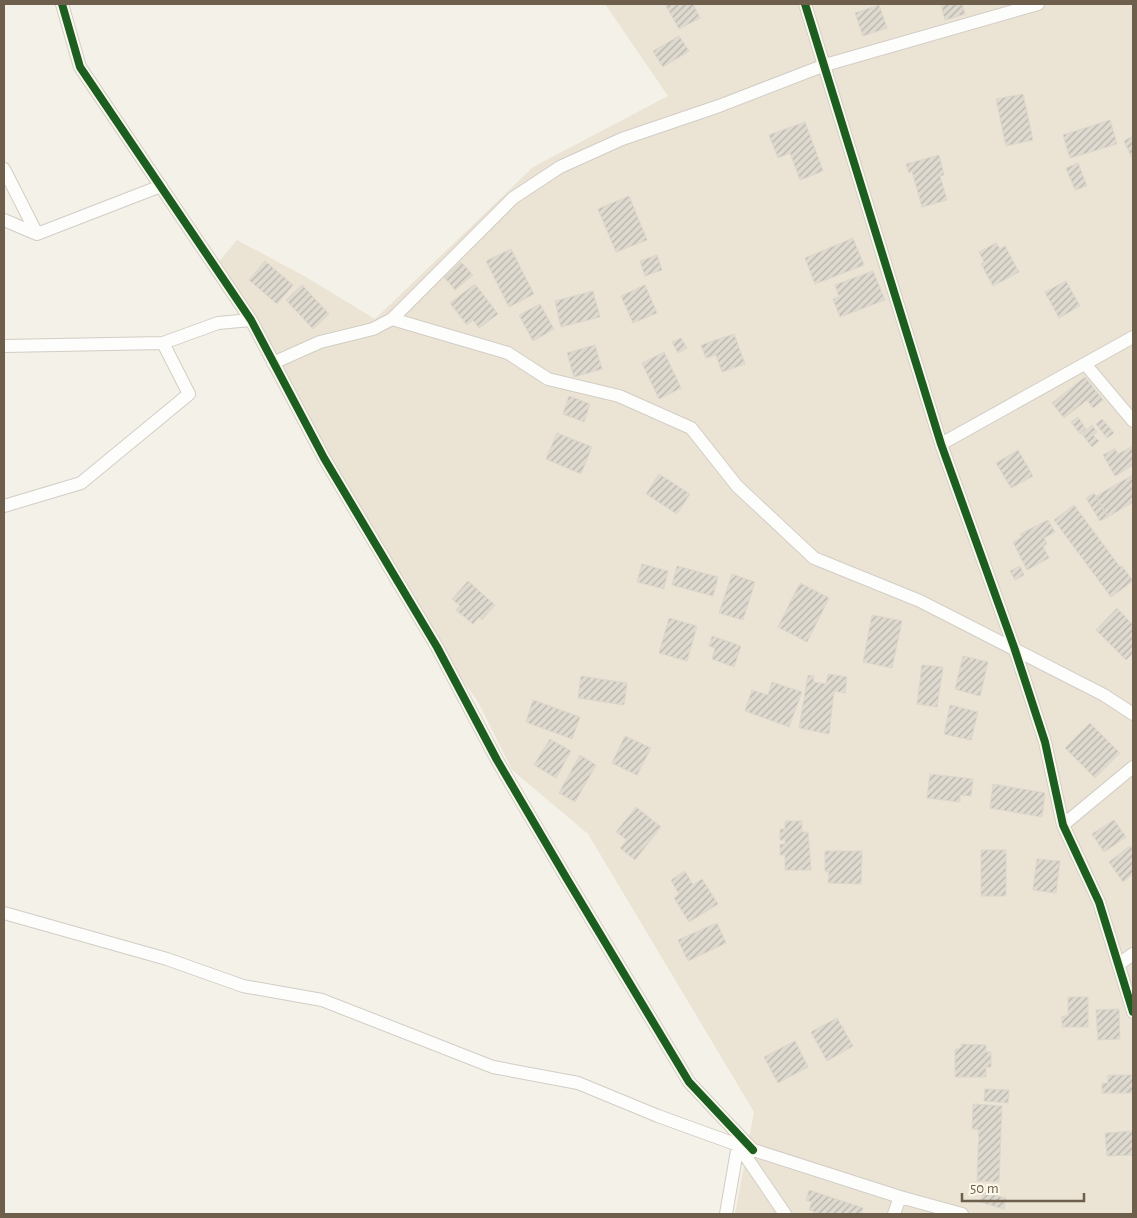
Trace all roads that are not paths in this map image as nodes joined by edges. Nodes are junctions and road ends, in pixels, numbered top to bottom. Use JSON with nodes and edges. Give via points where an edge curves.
{"nodes":[{"id":1,"x":62,"y":4,"type":"edge"},
{"id":2,"x":805,"y":4,"type":"edge"},
{"id":3,"x":1038,"y":4,"type":"edge"},
{"id":4,"x":825,"y":64,"type":"junction"},
{"id":5,"x":4,"y":170,"type":"edge"},
{"id":6,"x":161,"y":186,"type":"junction"},
{"id":7,"x":4,"y":220,"type":"edge"},
{"id":8,"x":37,"y":234,"type":"junction"},
{"id":9,"x":392,"y":319,"type":"junction"},
{"id":10,"x":251,"y":320,"type":"junction"},
{"id":11,"x":1133,"y":337,"type":"edge"},
{"id":12,"x":163,"y":344,"type":"junction"},
{"id":13,"x":4,"y":346,"type":"edge"},
{"id":14,"x":272,"y":363,"type":"junction"},
{"id":15,"x":1086,"y":365,"type":"junction"},
{"id":16,"x":1133,"y":421,"type":"edge"},
{"id":17,"x":942,"y":444,"type":"junction"},
{"id":18,"x":4,"y":506,"type":"edge"},
{"id":19,"x":1014,"y":647,"type":"junction"},
{"id":20,"x":1133,"y":714,"type":"edge"},
{"id":21,"x":1133,"y":767,"type":"edge"},
{"id":22,"x":1063,"y":825,"type":"junction"},
{"id":23,"x":4,"y":913,"type":"edge"},
{"id":24,"x":1133,"y":954,"type":"edge"},
{"id":25,"x":1119,"y":964,"type":"junction"},
{"id":26,"x":1133,"y":1012,"type":"edge"},
{"id":27,"x":738,"y":1145,"type":"junction"},
{"id":28,"x":753,"y":1150,"type":"junction"},
{"id":29,"x":900,"y":1197,"type":"junction"},
{"id":30,"x":726,"y":1214,"type":"edge"},
{"id":31,"x":785,"y":1214,"type":"edge"},
{"id":32,"x":894,"y":1214,"type":"edge"},
{"id":33,"x":962,"y":1214,"type":"edge"}],
"edges":[{"from":1,"to":6,"type":"street","via":[[80,67]]},
{"from":2,"to":4,"type":"street"},
{"from":3,"to":4,"type":"street"},
{"from":4,"to":9,"type":"street","via":[[719,106],[622,139],[560,167],[513,198]]},
{"from":4,"to":17,"type":"street"},
{"from":5,"to":8,"type":"street"},
{"from":6,"to":8,"type":"street"},
{"from":6,"to":10,"type":"street"},
{"from":7,"to":8,"type":"street"},
{"from":9,"to":14,"type":"street","via":[[373,329],[320,342]]},
{"from":9,"to":19,"type":"street","via":[[508,353],[548,379],[618,396],[691,428],[737,486],[814,558],[920,601]]},
{"from":10,"to":12,"type":"street","via":[[218,323]]},
{"from":10,"to":14,"type":"street"},
{"from":11,"to":15,"type":"street"},
{"from":12,"to":13,"type":"street"},
{"from":12,"to":18,"type":"street","via":[[188,394],[81,483]]},
{"from":14,"to":28,"type":"street","via":[[324,458],[437,646],[497,760],[684,1074]]},
{"from":15,"to":16,"type":"street"},
{"from":15,"to":17,"type":"street"},
{"from":17,"to":19,"type":"street"},
{"from":19,"to":20,"type":"street"},
{"from":19,"to":22,"type":"street","via":[[1045,742]]},
{"from":21,"to":22,"type":"street"},
{"from":22,"to":25,"type":"street","via":[[1099,902]]},
{"from":23,"to":27,"type":"street","via":[[167,960],[243,986],[322,1000],[492,1067],[578,1082]]},
{"from":24,"to":25,"type":"street"},
{"from":25,"to":26,"type":"street"},
{"from":27,"to":28,"type":"street"},
{"from":27,"to":30,"type":"street"},
{"from":27,"to":31,"type":"street"},
{"from":28,"to":29,"type":"street"},
{"from":29,"to":32,"type":"street"},
{"from":29,"to":33,"type":"street"}]}
